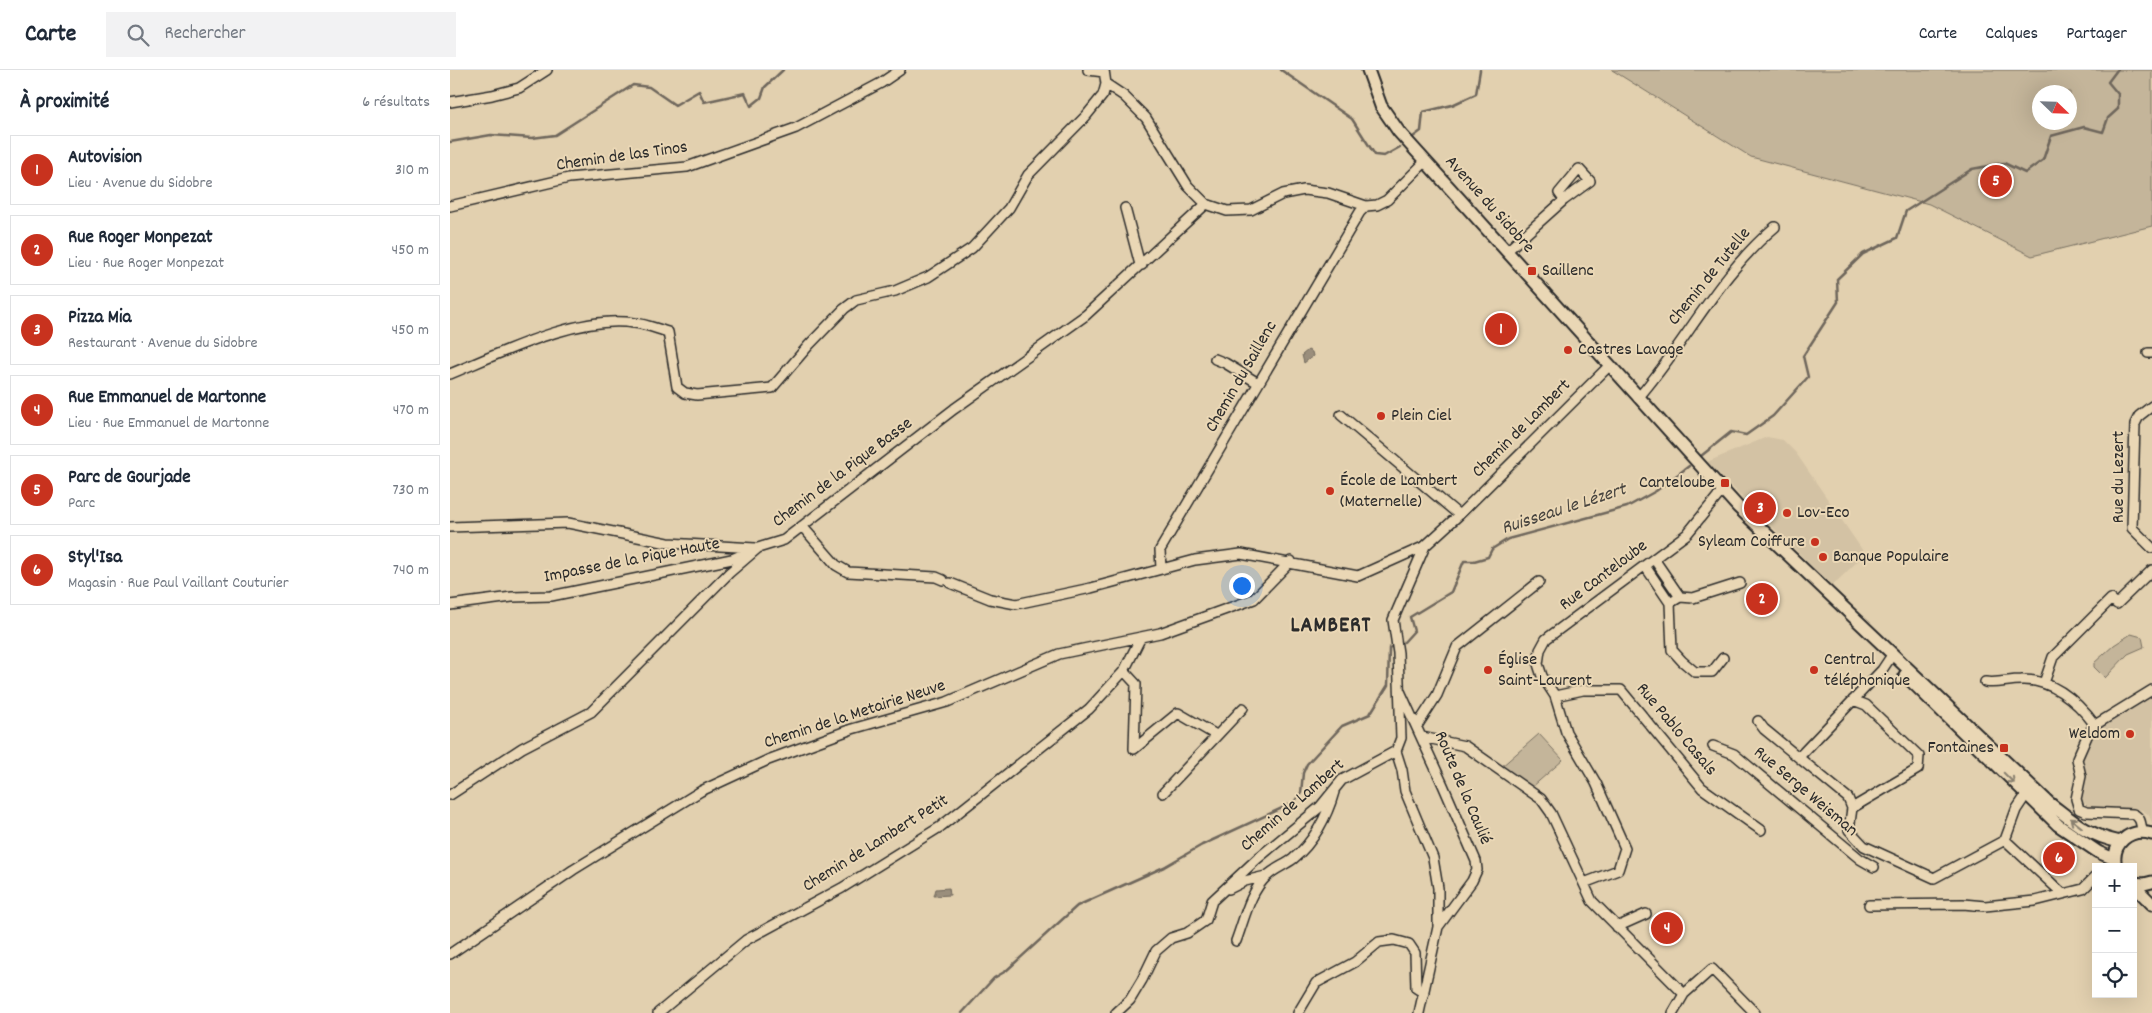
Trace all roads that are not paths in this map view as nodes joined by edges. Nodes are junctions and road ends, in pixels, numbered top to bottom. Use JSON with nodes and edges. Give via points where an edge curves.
{"nodes":[{"id":1,"x":547,"y":70,"type":"edge"},
{"id":2,"x":900,"y":70,"type":"edge"},
{"id":3,"x":1088,"y":70,"type":"edge"},
{"id":4,"x":1368,"y":70,"type":"edge"},
{"id":5,"x":1104,"y":71,"type":"edge"},
{"id":6,"x":1106,"y":84,"type":"junction"},
{"id":7,"x":450,"y":102,"type":"edge"},
{"id":8,"x":1426,"y":161,"type":"junction"},
{"id":9,"x":1564,"y":200,"type":"dead end"},
{"id":10,"x":1206,"y":204,"type":"junction"},
{"id":11,"x":450,"y":206,"type":"edge"},
{"id":12,"x":1366,"y":206,"type":"junction"},
{"id":13,"x":1125,"y":208,"type":"dead end"},
{"id":14,"x":1774,"y":227,"type":"dead end"},
{"id":15,"x":1507,"y":251,"type":"junction"},
{"id":16,"x":1142,"y":265,"type":"junction"},
{"id":17,"x":1215,"y":359,"type":"dead end"},
{"id":18,"x":1610,"y":365,"type":"junction"},
{"id":19,"x":450,"y":374,"type":"edge"},
{"id":20,"x":1258,"y":383,"type":"junction"},
{"id":21,"x":1638,"y":398,"type":"junction"},
{"id":22,"x":2152,"y":406,"type":"edge"},
{"id":23,"x":1340,"y":415,"type":"dead end"},
{"id":24,"x":1722,"y":490,"type":"junction"},
{"id":25,"x":1459,"y":515,"type":"junction"},
{"id":26,"x":802,"y":526,"type":"junction"},
{"id":27,"x":450,"y":527,"type":"edge"},
{"id":28,"x":1425,"y":546,"type":"junction"},
{"id":29,"x":758,"y":548,"type":"junction"},
{"id":30,"x":2152,"y":548,"type":"edge"},
{"id":31,"x":1654,"y":559,"type":"junction"},
{"id":32,"x":1291,"y":562,"type":"junction"},
{"id":33,"x":1645,"y":566,"type":"junction"},
{"id":34,"x":1161,"y":570,"type":"junction"},
{"id":35,"x":2152,"y":570,"type":"edge"},
{"id":36,"x":1539,"y":582,"type":"dead end"},
{"id":37,"x":1740,"y":583,"type":"dead end"},
{"id":38,"x":1680,"y":597,"type":"junction"},
{"id":39,"x":1670,"y":603,"type":"junction"},
{"id":40,"x":450,"y":605,"type":"edge"},
{"id":41,"x":1140,"y":639,"type":"junction"},
{"id":42,"x":1892,"y":655,"type":"junction"},
{"id":43,"x":1724,"y":658,"type":"dead end"},
{"id":44,"x":1124,"y":671,"type":"junction"},
{"id":45,"x":1985,"y":682,"type":"dead end"},
{"id":46,"x":2044,"y":683,"type":"junction"},
{"id":47,"x":1398,"y":687,"type":"junction"},
{"id":48,"x":2152,"y":690,"type":"edge"},
{"id":49,"x":1554,"y":696,"type":"junction"},
{"id":50,"x":1854,"y":700,"type":"junction"},
{"id":51,"x":1243,"y":708,"type":"dead end"},
{"id":52,"x":1758,"y":721,"type":"dead end"},
{"id":53,"x":2095,"y":725,"type":"junction"},
{"id":54,"x":1417,"y":726,"type":"junction"},
{"id":55,"x":1216,"y":735,"type":"junction"},
{"id":56,"x":1422,"y":737,"type":"junction"},
{"id":57,"x":1713,"y":746,"type":"dead end"},
{"id":58,"x":1396,"y":751,"type":"junction"},
{"id":59,"x":1800,"y":757,"type":"junction"},
{"id":60,"x":1334,"y":789,"type":"junction"},
{"id":61,"x":2029,"y":791,"type":"junction"},
{"id":62,"x":1163,"y":793,"type":"dead end"},
{"id":63,"x":450,"y":795,"type":"edge"},
{"id":64,"x":1852,"y":808,"type":"junction"},
{"id":65,"x":1761,"y":830,"type":"dead end"},
{"id":66,"x":1849,"y":830,"type":"junction"},
{"id":67,"x":2147,"y":833,"type":"edge"},
{"id":68,"x":1835,"y":837,"type":"junction"},
{"id":69,"x":2005,"y":840,"type":"junction"},
{"id":70,"x":2120,"y":842,"type":"junction"},
{"id":71,"x":2113,"y":863,"type":"edge"},
{"id":72,"x":2114,"y":863,"type":"edge"},
{"id":73,"x":1874,"y":867,"type":"dead end"},
{"id":74,"x":1266,"y":876,"type":"junction"},
{"id":75,"x":2092,"y":880,"type":"edge"},
{"id":76,"x":2152,"y":882,"type":"edge"},
{"id":77,"x":1584,"y":883,"type":"junction"},
{"id":78,"x":2137,"y":884,"type":"edge"},
{"id":79,"x":2137,"y":888,"type":"edge"},
{"id":80,"x":1220,"y":894,"type":"junction"},
{"id":81,"x":2063,"y":894,"type":"junction"},
{"id":82,"x":2152,"y":904,"type":"edge"},
{"id":83,"x":1869,"y":905,"type":"dead end"},
{"id":84,"x":1646,"y":914,"type":"dead end"},
{"id":85,"x":1438,"y":927,"type":"junction"},
{"id":86,"x":1617,"y":927,"type":"junction"},
{"id":87,"x":1236,"y":941,"type":"dead end"},
{"id":88,"x":450,"y":954,"type":"edge"},
{"id":89,"x":1424,"y":994,"type":"junction"},
{"id":90,"x":1684,"y":994,"type":"junction"},
{"id":91,"x":658,"y":1013,"type":"edge"},
{"id":92,"x":1116,"y":1013,"type":"edge"},
{"id":93,"x":1298,"y":1013,"type":"edge"},
{"id":94,"x":1420,"y":1013,"type":"edge"},
{"id":95,"x":1673,"y":1013,"type":"edge"},
{"id":96,"x":1755,"y":1013,"type":"edge"}],
"edges":[{"from":1,"to":7,"type":"street","via":[[520,88]]},
{"from":2,"to":11,"type":"street","name":"Chemin de las Tinos","via":[[796,128],[686,167],[569,178]]},
{"from":3,"to":5,"type":"street"},
{"from":4,"to":8,"type":"main road","name":"Avenue du Sidobre","via":[[1381,106],[1399,132]]},
{"from":5,"to":6,"type":"street"},
{"from":6,"to":10,"type":"street","via":[[1124,96],[1146,118],[1188,186]]},
{"from":6,"to":19,"type":"street","via":[[1103,96],[1028,175],[1010,208],[972,248],[928,277],[895,292],[856,300],[809,345],[772,388],[697,395],[685,393],[677,387],[668,332],[633,322],[590,323],[554,333]]},
{"from":8,"to":12,"type":"street","via":[[1387,200]]},
{"from":8,"to":15,"type":"main road","name":"Avenue du Sidobre"},
{"from":9,"to":15,"type":"street"},
{"from":10,"to":12,"type":"street","via":[[1227,211],[1251,210],[1283,194],[1304,190],[1328,192]]},
{"from":10,"to":16,"type":"street","name":"Chemin de la Pique Basse"},
{"from":12,"to":20,"type":"street","name":"Chemin du Saillenc"},
{"from":13,"to":16,"type":"street"},
{"from":14,"to":21,"type":"street","name":"Chemin de Tutelle","via":[[1717,290]]},
{"from":15,"to":18,"type":"main road","name":"Avenue du Sidobre"},
{"from":16,"to":26,"type":"street","name":"Chemin de la Pique Basse","via":[[1086,315],[954,409]]},
{"from":17,"to":20,"type":"street"},
{"from":18,"to":21,"type":"main road","name":"Avenue du Sidobre"},
{"from":18,"to":25,"type":"street","name":"Chemin de Lambert"},
{"from":20,"to":34,"type":"street","name":"Chemin du Saillenc","via":[[1160,550]]},
{"from":21,"to":24,"type":"main road","name":"Avenue du Sidobre"},
{"from":22,"to":30,"type":"street","name":"Rue du Lezert","via":[[2135,424],[2132,528]]},
{"from":23,"to":25,"type":"street"},
{"from":24,"to":31,"type":"street","name":"Rue Canteloube","via":[[1687,534]]},
{"from":24,"to":42,"type":"main road","name":"Avenue du Sidobre"},
{"from":25,"to":28,"type":"street","name":"Chemin de Lambert"},
{"from":26,"to":29,"type":"street","name":"Chemin de la Pique Basse","via":[[784,540]]},
{"from":26,"to":34,"type":"street","via":[[836,565],[848,572],[936,577],[990,599],[1016,604]]},
{"from":27,"to":29,"type":"street","via":[[568,523],[668,543]]},
{"from":28,"to":32,"type":"street","via":[[1358,576]]},
{"from":28,"to":47,"type":"street","name":"Chemin de Lambert","via":[[1393,620],[1398,653]]},
{"from":29,"to":40,"type":"street","name":"Impasse de la Pique Haute","via":[[732,559],[551,596]]},
{"from":29,"to":63,"type":"street","name":"Chemin de la Pique Basse","via":[[591,712],[522,748]]},
{"from":31,"to":33,"type":"street","name":"Rue Canteloube"},
{"from":31,"to":38,"type":"street"},
{"from":32,"to":34,"type":"street","via":[[1241,554],[1195,560]]},
{"from":32,"to":41,"type":"street","name":"Chemin de la Metairie Neuve","via":[[1254,599]]},
{"from":33,"to":39,"type":"street"},
{"from":33,"to":49,"type":"street","name":"Rue Canteloube","via":[[1546,639],[1538,664]]},
{"from":35,"to":46,"type":"street","via":[[2117,604],[2111,599],[2053,657]]},
{"from":36,"to":54,"type":"street","via":[[1457,647],[1437,695]]},
{"from":37,"to":38,"type":"street","via":[[1693,598]]},
{"from":38,"to":39,"type":"street"},
{"from":39,"to":43,"type":"street","via":[[1672,650],[1682,661],[1695,672],[1712,672]]},
{"from":41,"to":44,"type":"street","name":"Chemin de Lambert Petit"},
{"from":41,"to":88,"type":"street","name":"Chemin de la Metairie Neuve","via":[[1059,654],[947,702],[852,729],[768,760],[693,796],[573,870]]},
{"from":42,"to":50,"type":"street"},
{"from":42,"to":61,"type":"main road","name":"Avenue du Sidobre","via":[[1927,686]]},
{"from":44,"to":55,"type":"street","via":[[1136,684],[1134,749],[1178,713]]},
{"from":44,"to":91,"type":"street","name":"Chemin de Lambert Petit","via":[[1089,709],[940,827],[842,888],[746,940]]},
{"from":45,"to":46,"type":"street","via":[[1995,684],[2021,680]]},
{"from":46,"to":53,"type":"street","via":[[2065,694]]},
{"from":47,"to":54,"type":"street","name":"Route de la Caulié"},
{"from":47,"to":58,"type":"street","name":"Chemin de Lambert","via":[[1400,738]]},
{"from":48,"to":53,"type":"street"},
{"from":49,"to":65,"type":"street","name":"Rue Pablo Casals","via":[[1583,690],[1621,690],[1702,788]]},
{"from":49,"to":77,"type":"street","name":"Rue Canteloube","via":[[1566,732],[1596,783],[1625,848],[1618,870]]},
{"from":50,"to":59,"type":"street"},
{"from":50,"to":64,"type":"street","via":[[1866,705],[1919,756],[1918,769]]},
{"from":51,"to":55,"type":"street"},
{"from":52,"to":59,"type":"street"},
{"from":53,"to":67,"type":"street","via":[[2077,758],[2081,776],[2076,799],[2079,808],[2086,812],[2133,814],[2138,816]]},
{"from":54,"to":56,"type":"street","name":"Route de la Caulié"},
{"from":55,"to":62,"type":"street"},
{"from":56,"to":77,"type":"street","via":[[1465,746],[1541,799],[1551,813]]},
{"from":56,"to":85,"type":"street","name":"Route de la Caulié","via":[[1476,861],[1477,870]]},
{"from":57,"to":68,"type":"street","name":"Rue Serge Weisman","via":[[1734,754]]},
{"from":58,"to":60,"type":"street","name":"Chemin de Lambert","via":[[1342,780]]},
{"from":58,"to":85,"type":"street","via":[[1405,791],[1433,858],[1438,888]]},
{"from":59,"to":64,"type":"street","via":[[1848,798]]},
{"from":60,"to":74,"type":"street","via":[[1329,809],[1308,846]]},
{"from":60,"to":80,"type":"street","name":"Chemin de Lambert","via":[[1320,806]]},
{"from":61,"to":69,"type":"street","via":[[2016,810]]},
{"from":70,"to":61,"type":"main road","name":"Avenue du Sidobre","one_way":true,"via":[[2085,831]]},
{"from":61,"to":71,"type":"main road","name":"Avenue du Sidobre","via":[[2058,825]]},
{"from":64,"to":66,"type":"street"},
{"from":66,"to":68,"type":"street"},
{"from":66,"to":69,"type":"street","via":[[1864,846],[1934,878]]},
{"from":67,"to":70,"type":"main road","via":[[2134,832]]},
{"from":68,"to":73,"type":"street","name":"Rue Serge Weisman"},
{"from":69,"to":81,"type":"street"},
{"from":70,"to":72,"type":"main road"},
{"from":74,"to":80,"type":"street","via":[[1245,881]]},
{"from":74,"to":87,"type":"street","via":[[1253,895]]},
{"from":75,"to":81,"type":"street","via":[[2083,889]]},
{"from":76,"to":78,"type":"main road"},
{"from":77,"to":86,"type":"street","via":[[1592,900]]},
{"from":79,"to":82,"type":"main road"},
{"from":80,"to":92,"type":"street","name":"Chemin de Lambert","via":[[1212,901],[1206,920],[1172,938],[1156,951],[1134,993]]},
{"from":81,"to":83,"type":"street","via":[[2035,901],[1985,906]]},
{"from":84,"to":86,"type":"street"},
{"from":85,"to":89,"type":"street","name":"Route de la Caulié"},
{"from":86,"to":90,"type":"street"},
{"from":89,"to":93,"type":"street","via":[[1416,988],[1415,953],[1409,944],[1394,940],[1379,942],[1356,962],[1316,983]]},
{"from":89,"to":94,"type":"street","name":"Route de la Caulié"},
{"from":90,"to":95,"type":"street"},
{"from":90,"to":96,"type":"street","via":[[1712,969]]}]}
